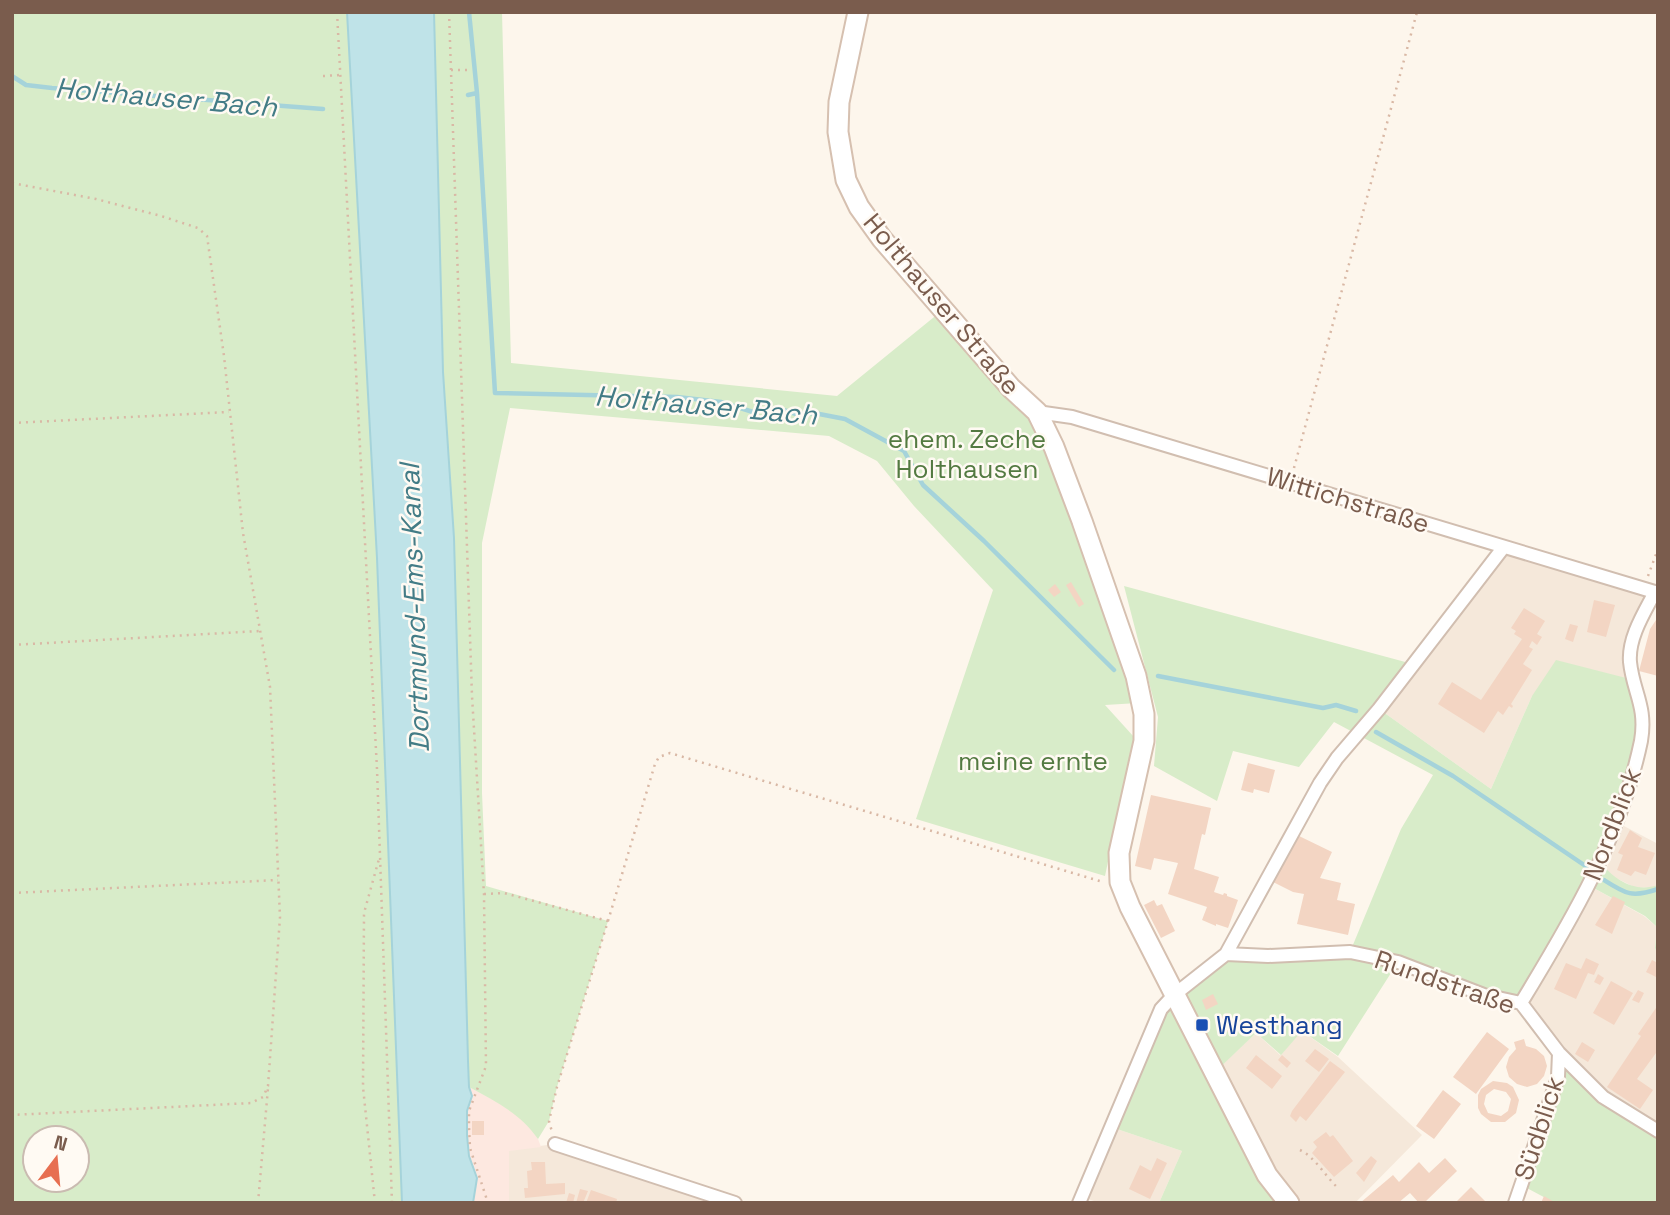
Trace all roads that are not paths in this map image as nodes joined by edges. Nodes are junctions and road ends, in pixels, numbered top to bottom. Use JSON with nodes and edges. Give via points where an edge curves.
{"nodes":[{"id":1,"x":858,"y":12,"type":"edge"},
{"id":2,"x":1037,"y":412,"type":"junction"},
{"id":3,"x":1503,"y":548,"type":"junction"},
{"id":4,"x":1652,"y":591,"type":"edge"},
{"id":5,"x":1226,"y":954,"type":"junction"},
{"id":6,"x":1174,"y":995,"type":"junction"},
{"id":7,"x":1521,"y":1003,"type":"junction"},
{"id":8,"x":1559,"y":1053,"type":"junction"},
{"id":9,"x":1658,"y":1131,"type":"edge"},
{"id":10,"x":555,"y":1144,"type":"road end"},
{"id":11,"x":735,"y":1203,"type":"edge"},
{"id":12,"x":1079,"y":1203,"type":"edge"},
{"id":13,"x":1289,"y":1203,"type":"edge"},
{"id":14,"x":1515,"y":1203,"type":"edge"}],
"edges":[{"from":1,"to":2,"type":"street","name":"Holthauser Straße","via":[[839,102],[838,132],[846,180],[882,240]]},
{"from":2,"to":3,"type":"street","name":"Wittichstraße","via":[[1072,417]]},
{"from":2,"to":6,"type":"street","name":"Holthauser Straße","via":[[1054,447],[1136,676],[1144,741],[1119,853],[1121,882]]},
{"from":3,"to":4,"type":"street","name":"Wittichstraße"},
{"from":3,"to":5,"type":"street","via":[[1336,758]]},
{"from":4,"to":7,"type":"street","name":"Nordblick","via":[[1637,626],[1630,660],[1642,703],[1642,726],[1616,823],[1592,881]]},
{"from":5,"to":6,"type":"street"},
{"from":5,"to":7,"type":"street","name":"Rundstraße","via":[[1350,952],[1398,962],[1484,995]]},
{"from":6,"to":12,"type":"street","via":[[1161,1009]]},
{"from":6,"to":13,"type":"street","name":"Holthauser Straße","via":[[1266,1175]]},
{"from":7,"to":8,"type":"street","name":"Rundstraße"},
{"from":8,"to":9,"type":"street","name":"Rundstraße","via":[[1603,1097]]},
{"from":8,"to":14,"type":"street","name":"Südblick","via":[[1558,1077]]},
{"from":10,"to":11,"type":"street"}]}
